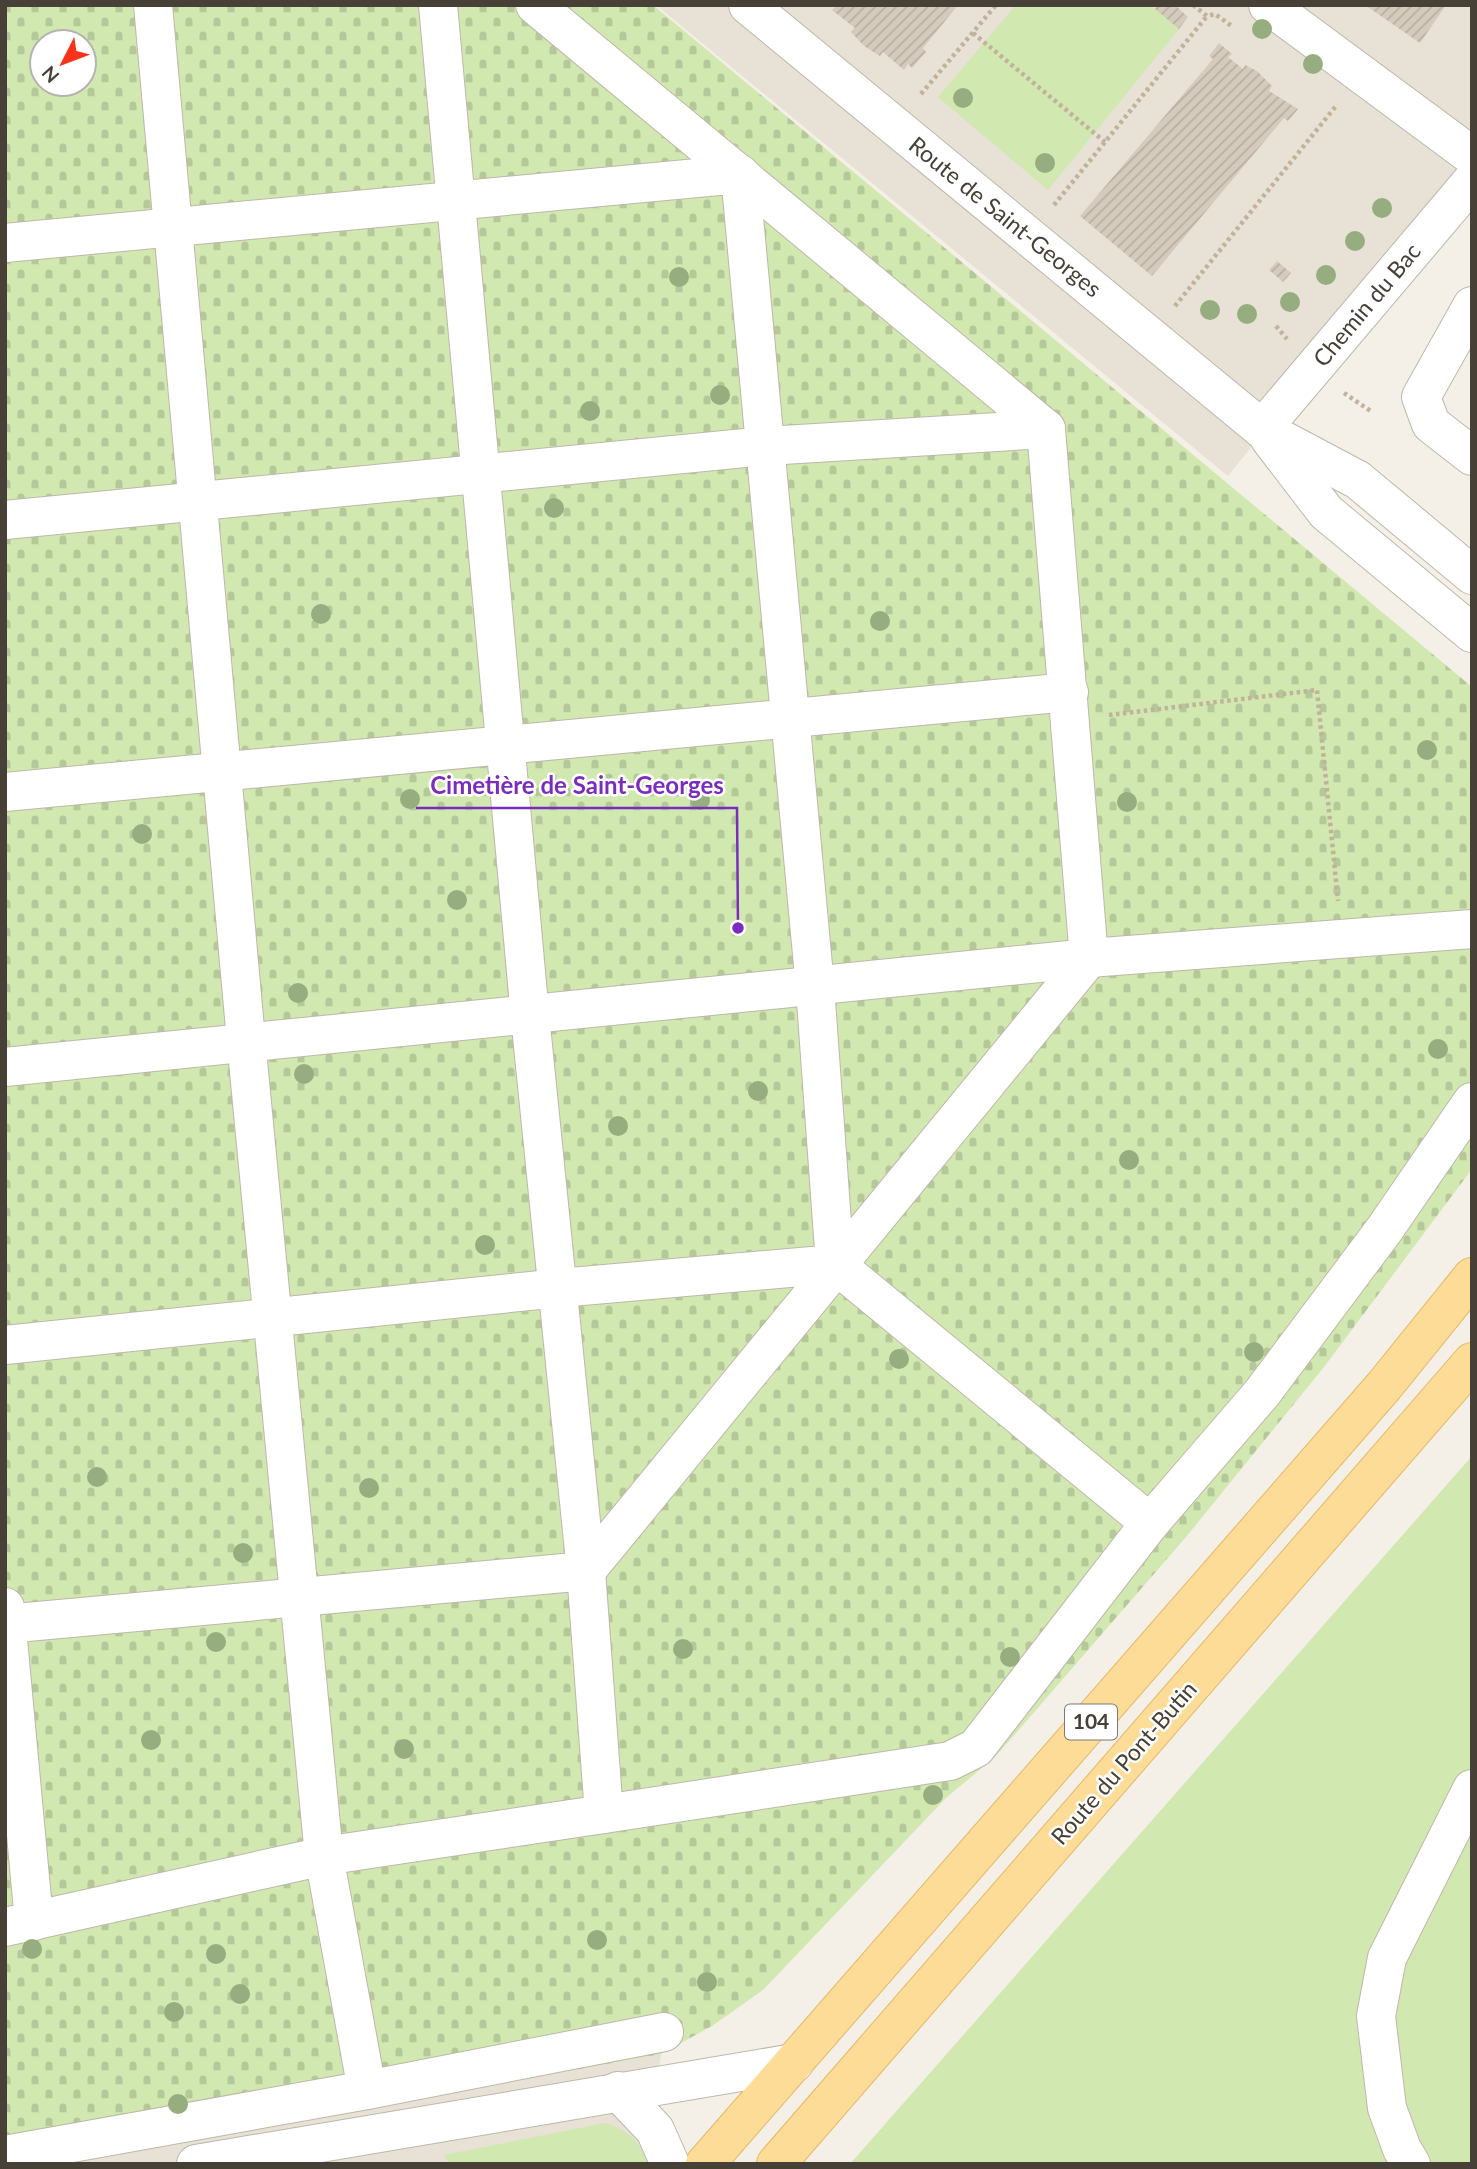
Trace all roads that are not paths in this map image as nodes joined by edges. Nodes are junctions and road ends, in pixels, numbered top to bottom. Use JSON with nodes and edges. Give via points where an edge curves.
{"nodes":[{"id":1,"x":153,"y":5,"type":"edge"},
{"id":2,"x":438,"y":5,"type":"edge"},
{"id":3,"x":535,"y":5,"type":"edge"},
{"id":4,"x":748,"y":5,"type":"edge"},
{"id":5,"x":1268,"y":5,"type":"edge"},
{"id":6,"x":1472,"y":156,"type":"edge"},
{"id":7,"x":740,"y":174,"type":"junction"},
{"id":8,"x":1472,"y":181,"type":"edge"},
{"id":9,"x":457,"y":202,"type":"junction"},
{"id":10,"x":173,"y":226,"type":"junction"},
{"id":11,"x":5,"y":243,"type":"edge"},
{"id":12,"x":1469,"y":316,"type":"edge"},
{"id":13,"x":1046,"y":429,"type":"junction"},
{"id":14,"x":1262,"y":429,"type":"junction"},
{"id":15,"x":766,"y":446,"type":"junction"},
{"id":16,"x":1472,"y":456,"type":"edge"},
{"id":17,"x":483,"y":472,"type":"junction"},
{"id":18,"x":198,"y":499,"type":"junction"},
{"id":19,"x":5,"y":520,"type":"edge"},
{"id":20,"x":1472,"y":575,"type":"edge"},
{"id":21,"x":1472,"y":633,"type":"edge"},
{"id":22,"x":1070,"y":706,"type":"junction"},
{"id":23,"x":789,"y":720,"type":"junction"},
{"id":24,"x":507,"y":744,"type":"junction"},
{"id":25,"x":224,"y":772,"type":"junction"},
{"id":26,"x":5,"y":792,"type":"edge"},
{"id":27,"x":1472,"y":929,"type":"edge"},
{"id":28,"x":1089,"y":958,"type":"junction"},
{"id":29,"x":815,"y":987,"type":"junction"},
{"id":30,"x":530,"y":1016,"type":"junction"},
{"id":31,"x":246,"y":1040,"type":"junction"},
{"id":32,"x":5,"y":1067,"type":"edge"},
{"id":33,"x":1472,"y":1102,"type":"edge"},
{"id":34,"x":835,"y":1264,"type":"junction"},
{"id":35,"x":1472,"y":1277,"type":"edge"},
{"id":36,"x":559,"y":1288,"type":"junction"},
{"id":37,"x":274,"y":1316,"type":"junction"},
{"id":38,"x":5,"y":1345,"type":"edge"},
{"id":39,"x":1472,"y":1362,"type":"edge"},
{"id":40,"x":1150,"y":1523,"type":"junction"},
{"id":41,"x":586,"y":1572,"type":"junction"},
{"id":42,"x":299,"y":1596,"type":"junction"},
{"id":43,"x":6,"y":1618,"type":"edge"},
{"id":44,"x":1472,"y":1788,"type":"edge"},
{"id":45,"x":604,"y":1814,"type":"junction"},
{"id":46,"x":324,"y":1856,"type":"junction"},
{"id":47,"x":5,"y":1896,"type":"edge"},
{"id":48,"x":19,"y":1924,"type":"edge"},
{"id":49,"x":664,"y":2032,"type":"dead end"},
{"id":50,"x":794,"y":2063,"type":"junction"},
{"id":51,"x":367,"y":2090,"type":"junction"},
{"id":52,"x":618,"y":2091,"type":"junction"},
{"id":53,"x":5,"y":2155,"type":"edge"},
{"id":54,"x":196,"y":2164,"type":"edge"},
{"id":55,"x":670,"y":2164,"type":"edge"},
{"id":56,"x":705,"y":2164,"type":"edge"},
{"id":57,"x":776,"y":2164,"type":"edge"},
{"id":58,"x":1411,"y":2164,"type":"edge"}],
"edges":[{"from":1,"to":10,"type":"street"},
{"from":2,"to":9,"type":"street"},
{"from":3,"to":7,"type":"street"},
{"from":4,"to":14,"type":"street","name":"Route de Saint-Georges"},
{"from":5,"to":6,"type":"street"},
{"from":7,"to":9,"type":"street"},
{"from":7,"to":13,"type":"street"},
{"from":7,"to":15,"type":"street"},
{"from":8,"to":14,"type":"street","name":"Chemin du Bac"},
{"from":9,"to":10,"type":"street"},
{"from":9,"to":17,"type":"street"},
{"from":10,"to":11,"type":"street"},
{"from":10,"to":18,"type":"street"},
{"from":12,"to":16,"type":"street","via":[[1421,397],[1431,424]]},
{"from":13,"to":15,"type":"street"},
{"from":13,"to":22,"type":"street"},
{"from":14,"to":20,"type":"street","name":"Route de Saint-Georges","via":[[1358,480]]},
{"from":14,"to":21,"type":"street","name":"Route de Saint-Georges","via":[[1326,513]]},
{"from":15,"to":17,"type":"street"},
{"from":15,"to":23,"type":"street"},
{"from":17,"to":18,"type":"street"},
{"from":17,"to":24,"type":"street"},
{"from":18,"to":19,"type":"street"},
{"from":18,"to":25,"type":"street"},
{"from":22,"to":23,"type":"street"},
{"from":22,"to":28,"type":"street"},
{"from":23,"to":24,"type":"street"},
{"from":23,"to":29,"type":"street"},
{"from":24,"to":25,"type":"street"},
{"from":24,"to":30,"type":"street"},
{"from":25,"to":26,"type":"street"},
{"from":25,"to":31,"type":"street"},
{"from":27,"to":28,"type":"street"},
{"from":28,"to":29,"type":"street"},
{"from":28,"to":34,"type":"street"},
{"from":29,"to":30,"type":"street"},
{"from":29,"to":34,"type":"street"},
{"from":30,"to":31,"type":"street"},
{"from":30,"to":36,"type":"street"},
{"from":31,"to":32,"type":"street"},
{"from":31,"to":37,"type":"street"},
{"from":33,"to":40,"type":"street","via":[[1384,1230],[1262,1393]]},
{"from":34,"to":36,"type":"street"},
{"from":34,"to":40,"type":"street"},
{"from":34,"to":41,"type":"street"},
{"from":35,"to":50,"type":"main road","number":"104","via":[[1376,1395]]},
{"from":36,"to":37,"type":"street"},
{"from":36,"to":41,"type":"street"},
{"from":37,"to":38,"type":"street"},
{"from":37,"to":42,"type":"street"},
{"from":39,"to":57,"type":"main road","name":"Route du Pont-Butin","number":"104"},
{"from":40,"to":45,"type":"street","via":[[976,1748],[950,1760]]},
{"from":41,"to":42,"type":"street"},
{"from":41,"to":45,"type":"street"},
{"from":42,"to":43,"type":"street"},
{"from":42,"to":46,"type":"street"},
{"from":43,"to":48,"type":"street"},
{"from":44,"to":58,"type":"street","via":[[1388,1958],[1376,2015],[1387,2108]]},
{"from":45,"to":46,"type":"street"},
{"from":46,"to":48,"type":"street"},
{"from":46,"to":51,"type":"street"},
{"from":47,"to":48,"type":"street"},
{"from":49,"to":51,"type":"street"},
{"from":50,"to":52,"type":"street"},
{"from":50,"to":56,"type":"main road","number":"104"},
{"from":51,"to":53,"type":"street"},
{"from":52,"to":54,"type":"street"},
{"from":52,"to":55,"type":"street","via":[[655,2130]]}]}
